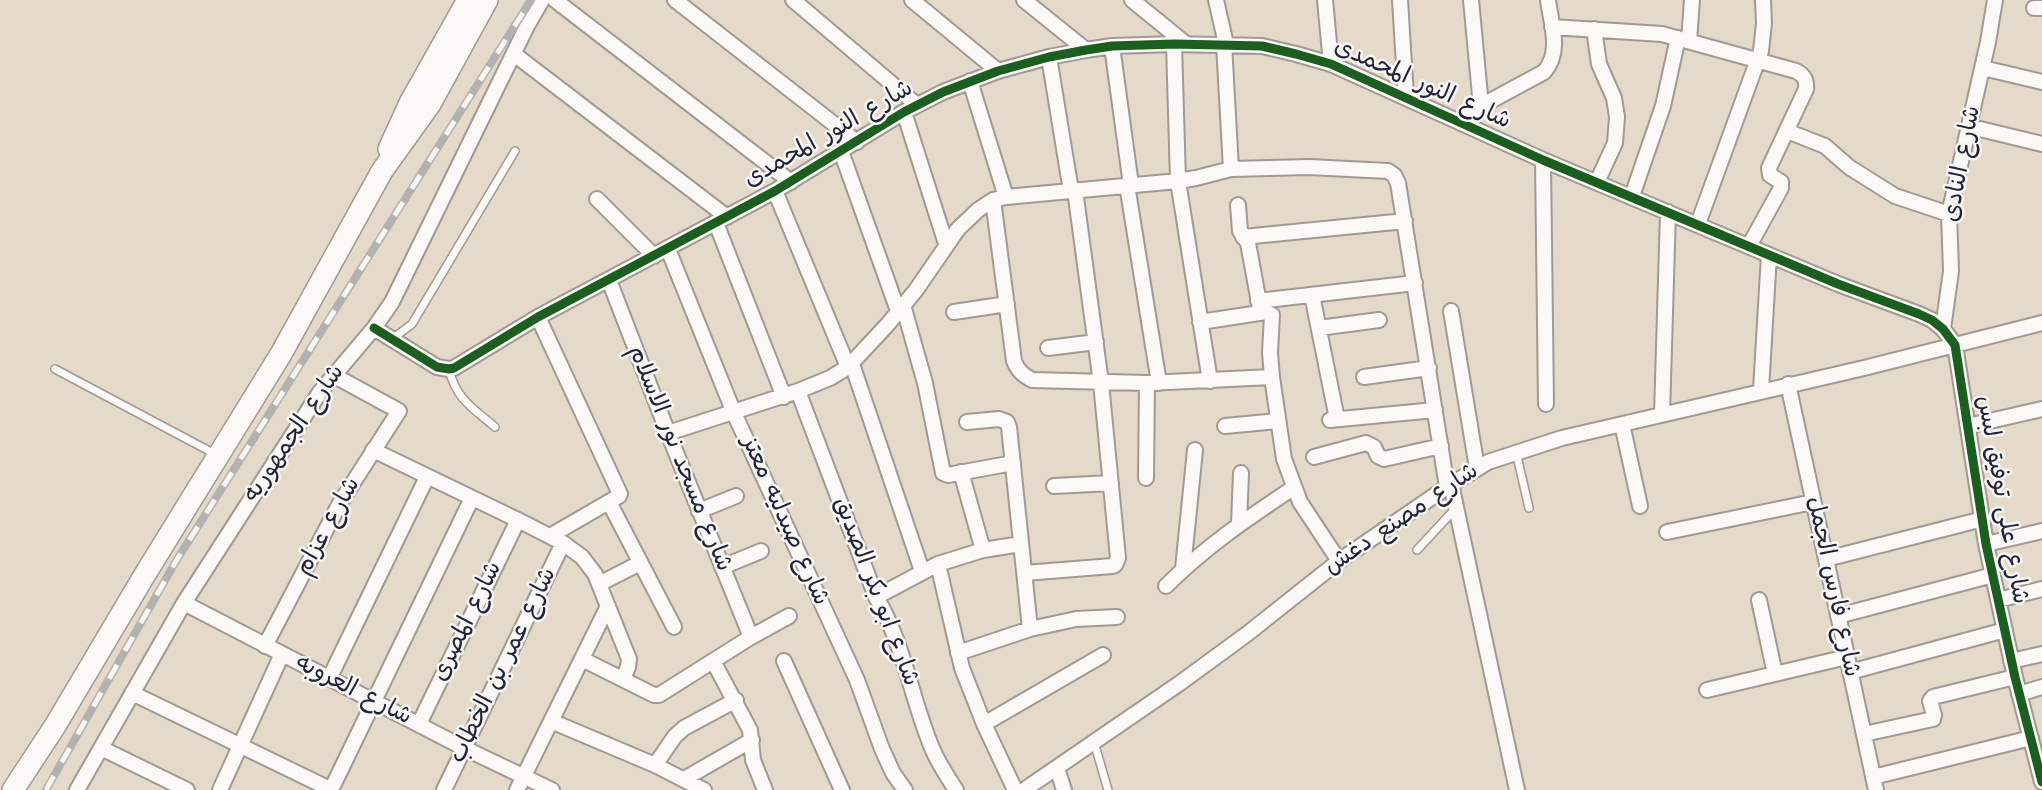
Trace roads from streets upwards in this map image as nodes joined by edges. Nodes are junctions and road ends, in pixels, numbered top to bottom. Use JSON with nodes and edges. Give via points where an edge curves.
{"nodes":[{"id":1,"x":468,"y":0,"type":"edge"},
{"id":2,"x":487,"y":0,"type":"edge"},
{"id":3,"x":542,"y":0,"type":"edge"},
{"id":4,"x":555,"y":0,"type":"edge"},
{"id":5,"x":676,"y":0,"type":"edge"},
{"id":6,"x":793,"y":0,"type":"edge"},
{"id":7,"x":912,"y":0,"type":"edge"},
{"id":8,"x":1024,"y":0,"type":"edge"},
{"id":9,"x":1132,"y":0,"type":"edge"},
{"id":10,"x":1216,"y":0,"type":"edge"},
{"id":11,"x":1325,"y":0,"type":"edge"},
{"id":12,"x":1400,"y":0,"type":"edge"},
{"id":13,"x":1471,"y":0,"type":"edge"},
{"id":14,"x":1548,"y":0,"type":"edge"},
{"id":15,"x":1692,"y":0,"type":"edge"},
{"id":16,"x":1763,"y":0,"type":"edge"},
{"id":17,"x":1995,"y":0,"type":"edge"},
{"id":18,"x":1552,"y":27,"type":"junction"},
{"id":19,"x":1594,"y":29,"type":"junction"},
{"id":20,"x":1683,"y":39,"type":"junction"},
{"id":21,"x":1180,"y":44,"type":"junction"},
{"id":22,"x":1225,"y":44,"type":"junction"},
{"id":23,"x":1112,"y":47,"type":"junction"},
{"id":24,"x":1086,"y":50,"type":"junction"},
{"id":25,"x":514,"y":54,"type":"junction"},
{"id":26,"x":1049,"y":57,"type":"junction"},
{"id":27,"x":1758,"y":61,"type":"junction"},
{"id":28,"x":1331,"y":64,"type":"junction"},
{"id":29,"x":1983,"y":68,"type":"junction"},
{"id":30,"x":998,"y":71,"type":"junction"},
{"id":31,"x":970,"y":81,"type":"junction"},
{"id":32,"x":2042,"y":82,"type":"edge"},
{"id":33,"x":1406,"y":97,"type":"junction"},
{"id":34,"x":1480,"y":106,"type":"junction"},
{"id":35,"x":911,"y":108,"type":"junction"},
{"id":36,"x":1458,"y":121,"type":"junction"},
{"id":37,"x":1980,"y":129,"type":"dead end"},
{"id":38,"x":1787,"y":131,"type":"junction"},
{"id":39,"x":857,"y":142,"type":"junction"},
{"id":40,"x":2042,"y":144,"type":"edge"},
{"id":41,"x":841,"y":151,"type":"junction"},
{"id":42,"x":1543,"y":160,"type":"junction"},
{"id":43,"x":1231,"y":169,"type":"junction"},
{"id":44,"x":382,"y":171,"type":"junction"},
{"id":45,"x":1178,"y":181,"type":"junction"},
{"id":46,"x":791,"y":182,"type":"junction"},
{"id":47,"x":1597,"y":182,"type":"junction"},
{"id":48,"x":1129,"y":185,"type":"junction"},
{"id":49,"x":775,"y":191,"type":"junction"},
{"id":50,"x":1073,"y":191,"type":"junction"},
{"id":51,"x":1632,"y":197,"type":"junction"},
{"id":52,"x":597,"y":199,"type":"dead end"},
{"id":53,"x":999,"y":199,"type":"junction"},
{"id":54,"x":1238,"y":205,"type":"dead end"},
{"id":55,"x":1668,"y":212,"type":"junction"},
{"id":56,"x":1949,"y":214,"type":"junction"},
{"id":57,"x":722,"y":220,"type":"junction"},
{"id":58,"x":1405,"y":221,"type":"junction"},
{"id":59,"x":1698,"y":224,"type":"junction"},
{"id":60,"x":1243,"y":237,"type":"junction"},
{"id":61,"x":946,"y":244,"type":"junction"},
{"id":62,"x":1749,"y":246,"type":"junction"},
{"id":63,"x":668,"y":249,"type":"junction"},
{"id":64,"x":1769,"y":255,"type":"junction"},
{"id":65,"x":654,"y":256,"type":"junction"},
{"id":66,"x":609,"y":280,"type":"junction"},
{"id":67,"x":1415,"y":283,"type":"junction"},
{"id":68,"x":1312,"y":295,"type":"junction"},
{"id":69,"x":1007,"y":304,"type":"junction"},
{"id":70,"x":1259,"y":307,"type":"junction"},
{"id":71,"x":901,"y":308,"type":"junction"},
{"id":72,"x":1451,"y":311,"type":"dead end"},
{"id":73,"x":954,"y":312,"type":"dead end"},
{"id":74,"x":538,"y":317,"type":"junction"},
{"id":75,"x":1379,"y":320,"type":"dead end"},
{"id":76,"x":1200,"y":322,"type":"junction"},
{"id":77,"x":2042,"y":323,"type":"edge"},
{"id":78,"x":374,"y":328,"type":"junction"},
{"id":79,"x":1319,"y":328,"type":"junction"},
{"id":80,"x":1944,"y":329,"type":"junction"},
{"id":81,"x":1096,"y":342,"type":"junction"},
{"id":82,"x":1955,"y":345,"type":"junction"},
{"id":83,"x":1048,"y":348,"type":"dead end"},
{"id":84,"x":850,"y":366,"type":"junction"},
{"id":85,"x":1429,"y":368,"type":"junction"},
{"id":86,"x":332,"y":375,"type":"junction"},
{"id":87,"x":1272,"y":377,"type":"junction"},
{"id":88,"x":1364,"y":377,"type":"dead end"},
{"id":89,"x":1210,"y":381,"type":"junction"},
{"id":90,"x":1101,"y":383,"type":"junction"},
{"id":91,"x":1153,"y":383,"type":"junction"},
{"id":92,"x":1788,"y":384,"type":"junction"},
{"id":93,"x":1761,"y":390,"type":"junction"},
{"id":94,"x":799,"y":391,"type":"junction"},
{"id":95,"x":783,"y":397,"type":"junction"},
{"id":96,"x":1546,"y":404,"type":"dead end"},
{"id":97,"x":2042,"y":409,"type":"edge"},
{"id":98,"x":1435,"y":410,"type":"junction"},
{"id":99,"x":734,"y":413,"type":"junction"},
{"id":100,"x":1662,"y":414,"type":"junction"},
{"id":101,"x":1278,"y":421,"type":"junction"},
{"id":102,"x":967,"y":422,"type":"dead end"},
{"id":103,"x":1622,"y":424,"type":"junction"},
{"id":104,"x":1225,"y":426,"type":"dead end"},
{"id":105,"x":1968,"y":426,"type":"junction"},
{"id":106,"x":668,"y":433,"type":"junction"},
{"id":107,"x":1441,"y":446,"type":"junction"},
{"id":108,"x":373,"y":450,"type":"junction"},
{"id":109,"x":1195,"y":450,"type":"dead end"},
{"id":110,"x":1314,"y":457,"type":"dead end"},
{"id":111,"x":1013,"y":463,"type":"junction"},
{"id":112,"x":1477,"y":468,"type":"junction"},
{"id":113,"x":961,"y":472,"type":"junction"},
{"id":114,"x":1241,"y":473,"type":"dead end"},
{"id":115,"x":427,"y":477,"type":"junction"},
{"id":116,"x":1146,"y":478,"type":"dead end"},
{"id":117,"x":1111,"y":483,"type":"junction"},
{"id":118,"x":1449,"y":485,"type":"junction"},
{"id":119,"x":1054,"y":486,"type":"dead end"},
{"id":120,"x":1293,"y":488,"type":"junction"},
{"id":121,"x":736,"y":496,"type":"dead end"},
{"id":122,"x":472,"y":498,"type":"junction"},
{"id":123,"x":609,"y":502,"type":"junction"},
{"id":124,"x":1813,"y":502,"type":"junction"},
{"id":125,"x":1640,"y":506,"type":"dead end"},
{"id":126,"x":699,"y":510,"type":"junction"},
{"id":127,"x":1983,"y":519,"type":"junction"},
{"id":128,"x":518,"y":520,"type":"junction"},
{"id":129,"x":1239,"y":524,"type":"junction"},
{"id":130,"x":2042,"y":531,"type":"edge"},
{"id":131,"x":1667,"y":532,"type":"dead end"},
{"id":132,"x":557,"y":540,"type":"junction"},
{"id":133,"x":1021,"y":544,"type":"junction"},
{"id":134,"x":1986,"y":544,"type":"junction"},
{"id":135,"x":983,"y":550,"type":"junction"},
{"id":136,"x":761,"y":551,"type":"dead end"},
{"id":137,"x":1826,"y":559,"type":"junction"},
{"id":138,"x":1339,"y":561,"type":"junction"},
{"id":139,"x":640,"y":563,"type":"junction"},
{"id":140,"x":938,"y":564,"type":"junction"},
{"id":141,"x":722,"y":568,"type":"junction"},
{"id":142,"x":1183,"y":569,"type":"junction"},
{"id":143,"x":922,"y":571,"type":"junction"},
{"id":144,"x":1024,"y":573,"type":"junction"},
{"id":145,"x":1993,"y":575,"type":"junction"},
{"id":146,"x":599,"y":583,"type":"junction"},
{"id":147,"x":1166,"y":586,"type":"dead end"},
{"id":148,"x":2042,"y":589,"type":"edge"},
{"id":149,"x":876,"y":597,"type":"junction"},
{"id":150,"x":1759,"y":600,"type":"dead end"},
{"id":151,"x":1998,"y":600,"type":"junction"},
{"id":152,"x":184,"y":603,"type":"junction"},
{"id":153,"x":608,"y":606,"type":"junction"},
{"id":154,"x":789,"y":616,"type":"dead end"},
{"id":155,"x":1838,"y":616,"type":"junction"},
{"id":156,"x":1117,"y":617,"type":"dead end"},
{"id":157,"x":674,"y":627,"type":"dead end"},
{"id":158,"x":1030,"y":629,"type":"junction"},
{"id":159,"x":2005,"y":631,"type":"junction"},
{"id":160,"x":751,"y":637,"type":"junction"},
{"id":161,"x":265,"y":646,"type":"junction"},
{"id":162,"x":958,"y":653,"type":"junction"},
{"id":163,"x":282,"y":654,"type":"junction"},
{"id":164,"x":2042,"y":654,"type":"edge"},
{"id":165,"x":1103,"y":655,"type":"dead end"},
{"id":166,"x":1847,"y":657,"type":"junction"},
{"id":167,"x":582,"y":659,"type":"junction"},
{"id":168,"x":713,"y":661,"type":"junction"},
{"id":169,"x":784,"y":661,"type":"dead end"},
{"id":170,"x":2011,"y":661,"type":"junction"},
{"id":171,"x":1850,"y":673,"type":"junction"},
{"id":172,"x":1775,"y":674,"type":"junction"},
{"id":173,"x":2015,"y":677,"type":"junction"},
{"id":174,"x":329,"y":679,"type":"junction"},
{"id":175,"x":623,"y":679,"type":"junction"},
{"id":176,"x":2042,"y":687,"type":"edge"},
{"id":177,"x":1707,"y":690,"type":"dead end"},
{"id":178,"x":132,"y":693,"type":"junction"},
{"id":179,"x":2019,"y":694,"type":"junction"},
{"id":180,"x":736,"y":700,"type":"junction"},
{"id":181,"x":374,"y":702,"type":"junction"},
{"id":182,"x":551,"y":721,"type":"junction"},
{"id":183,"x":419,"y":724,"type":"junction"},
{"id":184,"x":984,"y":724,"type":"junction"},
{"id":185,"x":1864,"y":734,"type":"junction"},
{"id":186,"x":2031,"y":738,"type":"junction"},
{"id":187,"x":752,"y":740,"type":"junction"},
{"id":188,"x":240,"y":746,"type":"junction"},
{"id":189,"x":101,"y":748,"type":"junction"},
{"id":190,"x":464,"y":748,"type":"junction"},
{"id":191,"x":655,"y":765,"type":"junction"},
{"id":192,"x":1057,"y":768,"type":"junction"},
{"id":193,"x":684,"y":779,"type":"junction"},
{"id":194,"x":2042,"y":782,"type":"edge"},
{"id":195,"x":521,"y":784,"type":"edge"},
{"id":196,"x":1874,"y":784,"type":"edge"},
{"id":197,"x":13,"y":790,"type":"edge"},
{"id":198,"x":78,"y":790,"type":"edge"},
{"id":199,"x":187,"y":790,"type":"edge"},
{"id":200,"x":220,"y":790,"type":"edge"},
{"id":201,"x":331,"y":790,"type":"edge"},
{"id":202,"x":444,"y":790,"type":"edge"},
{"id":203,"x":552,"y":790,"type":"edge"},
{"id":204,"x":704,"y":790,"type":"edge"},
{"id":205,"x":765,"y":790,"type":"edge"},
{"id":206,"x":842,"y":790,"type":"edge"},
{"id":207,"x":905,"y":790,"type":"edge"},
{"id":208,"x":956,"y":790,"type":"edge"},
{"id":209,"x":1015,"y":790,"type":"edge"},
{"id":210,"x":1024,"y":790,"type":"edge"},
{"id":211,"x":1064,"y":790,"type":"edge"},
{"id":212,"x":1517,"y":790,"type":"edge"}],
"edges":[{"from":1,"to":44,"type":"main road","name":"شارع الجمهوريه","via":[[400,122]]},
{"from":2,"to":44,"type":"main road","name":"شارع الجمهوريه","via":[[430,104]]},
{"from":3,"to":25,"type":"street","name":"شارع الجمهوريه"},
{"from":4,"to":46,"type":"street"},
{"from":5,"to":39,"type":"street"},
{"from":6,"to":35,"type":"street"},
{"from":7,"to":30,"type":"street"},
{"from":8,"to":24,"type":"street"},
{"from":9,"to":21,"type":"street"},
{"from":10,"to":22,"type":"street"},
{"from":11,"to":28,"type":"street"},
{"from":12,"to":33,"type":"street"},
{"from":13,"to":34,"type":"street"},
{"from":14,"to":18,"type":"street"},
{"from":15,"to":20,"type":"street"},
{"from":16,"to":27,"type":"street"},
{"from":17,"to":29,"type":"street","name":"شارع النادى"},
{"from":18,"to":19,"type":"street"},
{"from":18,"to":34,"type":"street","via":[[1555,47],[1544,72]]},
{"from":19,"to":20,"type":"street"},
{"from":19,"to":47,"type":"street","via":[[1617,117],[1615,143]]},
{"from":20,"to":27,"type":"street"},
{"from":20,"to":51,"type":"street"},
{"from":21,"to":22,"type":"street","name":"شارع النور المحمدى"},
{"from":21,"to":23,"type":"street","name":"شارع النور المحمدى"},
{"from":21,"to":45,"type":"street"},
{"from":22,"to":28,"type":"street","name":"شارع النور المحمدى","via":[[1262,46]]},
{"from":22,"to":43,"type":"street"},
{"from":23,"to":24,"type":"street","name":"شارع النور المحمدى"},
{"from":23,"to":48,"type":"street"},
{"from":24,"to":26,"type":"street","name":"شارع النور المحمدى"},
{"from":25,"to":57,"type":"street"},
{"from":25,"to":78,"type":"street","name":"شارع الجمهوريه","via":[[392,302]]},
{"from":26,"to":30,"type":"street","name":"شارع النور المحمدى"},
{"from":26,"to":50,"type":"street"},
{"from":27,"to":38,"type":"street","via":[[1796,71],[1806,80]]},
{"from":27,"to":59,"type":"street"},
{"from":28,"to":33,"type":"street","name":"شارع النور المحمدى"},
{"from":29,"to":32,"type":"street"},
{"from":29,"to":56,"type":"street","name":"شارع النادى"},
{"from":30,"to":31,"type":"street","name":"شارع النور المحمدى"},
{"from":31,"to":35,"type":"street","name":"شارع النور المحمدى"},
{"from":31,"to":53,"type":"street"},
{"from":33,"to":36,"type":"street","name":"شارع النور المحمدى"},
{"from":34,"to":36,"type":"street"},
{"from":35,"to":39,"type":"street","name":"شارع النور المحمدى"},
{"from":35,"to":61,"type":"street"},
{"from":36,"to":42,"type":"street","name":"شارع النور المحمدى"},
{"from":37,"to":40,"type":"street"},
{"from":38,"to":56,"type":"street","via":[[1825,146],[1895,196]]},
{"from":38,"to":62,"type":"street","via":[[1768,170],[1782,186]]},
{"from":39,"to":41,"type":"street","name":"شارع النور المحمدى"},
{"from":41,"to":46,"type":"street","name":"شارع النور المحمدى"},
{"from":41,"to":71,"type":"street"},
{"from":42,"to":47,"type":"street","name":"شارع النور المحمدى"},
{"from":42,"to":96,"type":"street"},
{"from":43,"to":45,"type":"street"},
{"from":43,"to":58,"type":"street","via":[[1388,171],[1398,183]]},
{"from":44,"to":197,"type":"main road","name":"شارع الجمهوريه","via":[[281,354]]},
{"from":45,"to":48,"type":"street"},
{"from":45,"to":76,"type":"street"},
{"from":46,"to":49,"type":"street","name":"شارع النور المحمدى"},
{"from":47,"to":51,"type":"street","name":"شارع النور المحمدى"},
{"from":48,"to":50,"type":"street"},
{"from":48,"to":91,"type":"street"},
{"from":49,"to":57,"type":"street","name":"شارع النور المحمدى"},
{"from":49,"to":84,"type":"street"},
{"from":50,"to":53,"type":"street"},
{"from":50,"to":81,"type":"street"},
{"from":51,"to":55,"type":"street","name":"شارع النور المحمدى"},
{"from":52,"to":65,"type":"street"},
{"from":53,"to":61,"type":"street","via":[[968,218]]},
{"from":53,"to":69,"type":"street"},
{"from":54,"to":60,"type":"street"},
{"from":55,"to":59,"type":"street","name":"شارع النور المحمدى"},
{"from":55,"to":100,"type":"street"},
{"from":56,"to":80,"type":"street","name":"شارع النادى","via":[[1951,271]]},
{"from":57,"to":63,"type":"street","name":"شارع النور المحمدى"},
{"from":57,"to":95,"type":"street"},
{"from":58,"to":60,"type":"street"},
{"from":58,"to":67,"type":"street"},
{"from":59,"to":62,"type":"street","name":"شارع النور المحمدى"},
{"from":60,"to":70,"type":"street","via":[[1248,243]]},
{"from":61,"to":71,"type":"street"},
{"from":62,"to":64,"type":"street","name":"شارع النور المحمدى"},
{"from":63,"to":65,"type":"street","name":"شارع النور المحمدى"},
{"from":63,"to":99,"type":"street","name":"شارع صيدليه معتز"},
{"from":64,"to":80,"type":"street","name":"شارع النور المحمدى","via":[[1919,314]]},
{"from":64,"to":93,"type":"street"},
{"from":65,"to":66,"type":"street","name":"شارع النور المحمدى"},
{"from":66,"to":74,"type":"street","name":"شارع النور المحمدى"},
{"from":66,"to":106,"type":"street","name":"شارع مسجد نور الاسلام"},
{"from":67,"to":68,"type":"street"},
{"from":67,"to":85,"type":"street"},
{"from":68,"to":70,"type":"street"},
{"from":68,"to":79,"type":"street"},
{"from":69,"to":73,"type":"street"},
{"from":69,"to":90,"type":"street","via":[[1014,361],[1024,376]]},
{"from":70,"to":76,"type":"street"},
{"from":70,"to":87,"type":"street","via":[[1272,315]]},
{"from":71,"to":84,"type":"street"},
{"from":71,"to":113,"type":"street","via":[[925,383],[942,470],[944,475]]},
{"from":72,"to":112,"type":"street"},
{"from":74,"to":78,"type":"street","name":"شارع النور المحمدى","via":[[449,369],[437,367]]},
{"from":74,"to":123,"type":"street","via":[[620,492]]},
{"from":75,"to":79,"type":"street"},
{"from":76,"to":89,"type":"street"},
{"from":77,"to":82,"type":"street","name":"شارع مصنع دغش"},
{"from":78,"to":86,"type":"street","name":"شارع الجمهوريه"},
{"from":79,"to":98,"type":"street","via":[[1334,419]]},
{"from":80,"to":82,"type":"street","name":"شارع النور المحمدى"},
{"from":81,"to":83,"type":"street"},
{"from":81,"to":90,"type":"street"},
{"from":82,"to":92,"type":"street","name":"شارع مصنع دغش"},
{"from":82,"to":105,"type":"street","name":"شارع على توفيق لبس"},
{"from":84,"to":94,"type":"street"},
{"from":84,"to":143,"type":"street"},
{"from":85,"to":88,"type":"street"},
{"from":85,"to":98,"type":"street"},
{"from":86,"to":108,"type":"street","name":"شارع عزام","via":[[399,411]]},
{"from":86,"to":152,"type":"street","name":"شارع الجمهوريه"},
{"from":87,"to":89,"type":"street"},
{"from":87,"to":101,"type":"street"},
{"from":89,"to":91,"type":"street"},
{"from":90,"to":91,"type":"street"},
{"from":90,"to":117,"type":"street"},
{"from":91,"to":116,"type":"street"},
{"from":92,"to":93,"type":"street","name":"شارع مصنع دغش"},
{"from":92,"to":124,"type":"street","name":"شارع فارس الجمل"},
{"from":93,"to":100,"type":"street","name":"شارع مصنع دغش"},
{"from":94,"to":95,"type":"street"},
{"from":94,"to":149,"type":"street","name":"شارع ابو بكر الصديق"},
{"from":95,"to":99,"type":"street"},
{"from":97,"to":105,"type":"street"},
{"from":98,"to":107,"type":"street"},
{"from":99,"to":106,"type":"street"},
{"from":99,"to":207,"type":"street","name":"شارع صيدليه معتز","via":[[857,680],[885,756]]},
{"from":100,"to":103,"type":"street","name":"شارع مصنع دغش"},
{"from":101,"to":104,"type":"street"},
{"from":101,"to":120,"type":"street"},
{"from":102,"to":111,"type":"street","via":[[1007,422]]},
{"from":103,"to":112,"type":"street","name":"شارع مصنع دغش","via":[[1562,438]]},
{"from":103,"to":125,"type":"street"},
{"from":105,"to":127,"type":"street","name":"شارع على توفيق لبس"},
{"from":106,"to":126,"type":"street","name":"شارع مسجد نور الاسلام"},
{"from":107,"to":110,"type":"street","via":[[1384,459],[1366,443]]},
{"from":107,"to":118,"type":"street"},
{"from":108,"to":115,"type":"street"},
{"from":108,"to":161,"type":"street","name":"شارع عزام"},
{"from":109,"to":142,"type":"street"},
{"from":111,"to":113,"type":"street"},
{"from":111,"to":133,"type":"street"},
{"from":112,"to":118,"type":"street","name":"شارع مصنع دغش"},
{"from":113,"to":135,"type":"street"},
{"from":114,"to":129,"type":"street"},
{"from":115,"to":122,"type":"street"},
{"from":115,"to":174,"type":"street"},
{"from":117,"to":119,"type":"street"},
{"from":117,"to":144,"type":"street","via":[[1115,565]]},
{"from":118,"to":138,"type":"street","name":"شارع مصنع دغش"},
{"from":118,"to":212,"type":"street"},
{"from":120,"to":129,"type":"street"},
{"from":120,"to":138,"type":"street"},
{"from":121,"to":126,"type":"street"},
{"from":122,"to":128,"type":"street"},
{"from":122,"to":181,"type":"street"},
{"from":123,"to":132,"type":"street"},
{"from":123,"to":139,"type":"street"},
{"from":124,"to":131,"type":"street"},
{"from":124,"to":137,"type":"street","name":"شارع فارس الجمل"},
{"from":126,"to":141,"type":"street","name":"شارع مسجد نور الاسلام"},
{"from":127,"to":134,"type":"street","name":"شارع على توفيق لبس"},
{"from":127,"to":137,"type":"street"},
{"from":128,"to":132,"type":"street"},
{"from":128,"to":183,"type":"street","name":"شارع المصرى"},
{"from":129,"to":142,"type":"street"},
{"from":130,"to":134,"type":"street"},
{"from":132,"to":146,"type":"street","via":[[582,557]]},
{"from":132,"to":190,"type":"street","name":"شارع عمر بن الخطاب"},
{"from":133,"to":135,"type":"street"},
{"from":133,"to":144,"type":"street"},
{"from":134,"to":145,"type":"street","name":"شارع على توفيق لبس"},
{"from":135,"to":140,"type":"street"},
{"from":136,"to":141,"type":"street"},
{"from":137,"to":155,"type":"street","name":"شارع فارس الجمل"},
{"from":138,"to":192,"type":"street","name":"شارع مصنع دغش","via":[[1247,634]]},
{"from":139,"to":146,"type":"street"},
{"from":139,"to":157,"type":"street"},
{"from":140,"to":143,"type":"street"},
{"from":140,"to":162,"type":"street"},
{"from":141,"to":160,"type":"street","name":"شارع مسجد نور الاسلام"},
{"from":142,"to":147,"type":"street"},
{"from":143,"to":149,"type":"street"},
{"from":144,"to":158,"type":"street"},
{"from":145,"to":151,"type":"street","name":"شارع على توفيق لبس"},
{"from":145,"to":155,"type":"street"},
{"from":146,"to":153,"type":"street"},
{"from":148,"to":151,"type":"street"},
{"from":149,"to":208,"type":"street","name":"شارع ابو بكر الصديق","via":[[898,642],[933,751]]},
{"from":150,"to":172,"type":"street"},
{"from":151,"to":159,"type":"street","name":"شارع على توفيق لبس"},
{"from":152,"to":161,"type":"street","name":"شارع العروبه"},
{"from":152,"to":178,"type":"street","name":"شارع الجمهوريه"},
{"from":153,"to":167,"type":"street"},
{"from":153,"to":175,"type":"street","via":[[629,659]]},
{"from":154,"to":160,"type":"street"},
{"from":155,"to":166,"type":"street","name":"شارع فارس الجمل"},
{"from":156,"to":158,"type":"street"},
{"from":158,"to":162,"type":"street"},
{"from":159,"to":170,"type":"street","name":"شارع على توفيق لبس"},
{"from":159,"to":171,"type":"street"},
{"from":160,"to":168,"type":"street"},
{"from":161,"to":163,"type":"street","name":"شارع العروبه"},
{"from":162,"to":184,"type":"street"},
{"from":163,"to":174,"type":"street","name":"شارع العروبه"},
{"from":163,"to":188,"type":"street"},
{"from":164,"to":170,"type":"street"},
{"from":165,"to":184,"type":"street"},
{"from":166,"to":171,"type":"street","name":"شارع فارس الجمل"},
{"from":166,"to":172,"type":"street"},
{"from":167,"to":175,"type":"street"},
{"from":167,"to":182,"type":"street"},
{"from":168,"to":175,"type":"street","via":[[659,695]]},
{"from":168,"to":180,"type":"street"},
{"from":169,"to":206,"type":"street"},
{"from":170,"to":173,"type":"street","name":"شارع على توفيق لبس"},
{"from":171,"to":185,"type":"street","name":"شارع فارس الجمل"},
{"from":172,"to":177,"type":"street"},
{"from":173,"to":179,"type":"street","name":"شارع على توفيق لبس"},
{"from":173,"to":185,"type":"street","via":[[1933,696],[1933,719]]},
{"from":174,"to":181,"type":"street","name":"شارع العروبه"},
{"from":176,"to":179,"type":"street"},
{"from":178,"to":188,"type":"street"},
{"from":178,"to":189,"type":"street","name":"شارع الجمهوريه"},
{"from":179,"to":186,"type":"street","name":"شارع على توفيق لبس"},
{"from":180,"to":187,"type":"street"},
{"from":180,"to":191,"type":"street","via":[[684,728]]},
{"from":181,"to":183,"type":"street","name":"شارع العروبه"},
{"from":181,"to":201,"type":"street"},
{"from":182,"to":191,"type":"street"},
{"from":182,"to":195,"type":"street"},
{"from":183,"to":190,"type":"street","name":"شارع العروبه"},
{"from":184,"to":209,"type":"street"},
{"from":185,"to":196,"type":"street","name":"شارع فارس الجمل"},
{"from":186,"to":194,"type":"street","name":"شارع على توفيق لبس"},
{"from":186,"to":196,"type":"street"},
{"from":187,"to":193,"type":"street"},
{"from":187,"to":205,"type":"street","via":[[753,760]]},
{"from":188,"to":200,"type":"street"},
{"from":188,"to":201,"type":"street"},
{"from":189,"to":198,"type":"street","name":"شارع الجمهوريه"},
{"from":189,"to":199,"type":"street"},
{"from":190,"to":195,"type":"street","name":"شارع العروبه"},
{"from":190,"to":202,"type":"street","name":"شارع عمر بن الخطاب"},
{"from":191,"to":193,"type":"street"},
{"from":192,"to":210,"type":"street","name":"شارع مصنع دغش"},
{"from":192,"to":211,"type":"street"},
{"from":193,"to":204,"type":"street"},
{"from":195,"to":203,"type":"street","name":"شارع العروبه"}]}
